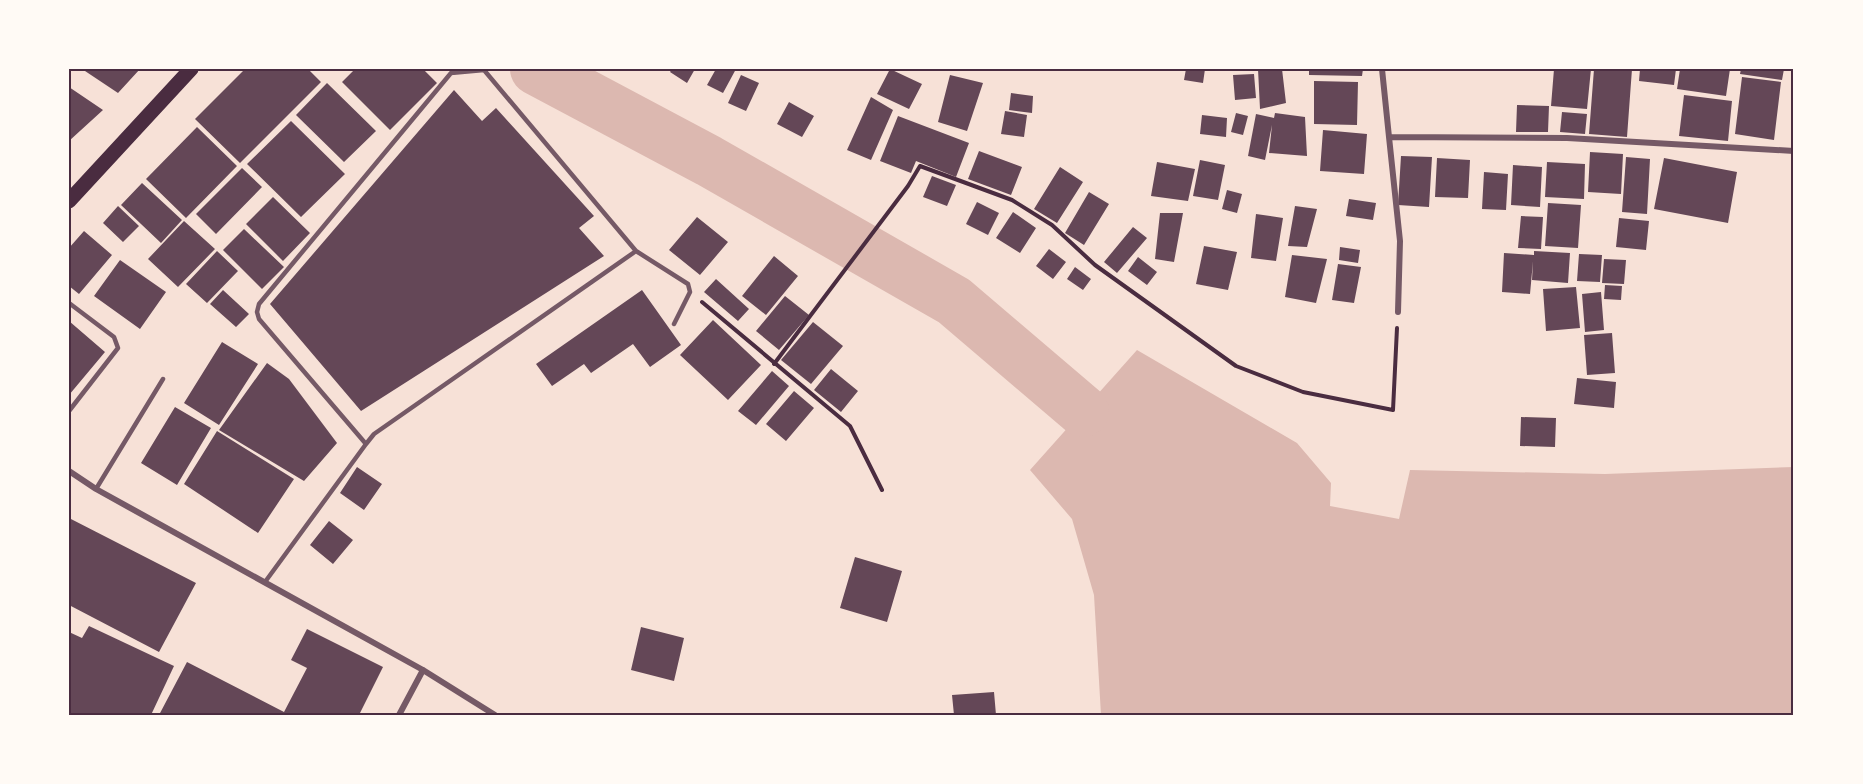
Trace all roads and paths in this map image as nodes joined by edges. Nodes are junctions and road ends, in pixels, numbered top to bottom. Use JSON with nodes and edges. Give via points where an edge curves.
{"nodes":[{"id":1,"x":1382,"y":69,"type":"edge"},
{"id":2,"x":188,"y":70,"type":"edge"},
{"id":3,"x":1389,"y":137,"type":"junction"},
{"id":4,"x":1794,"y":151,"type":"edge"},
{"id":5,"x":69,"y":201,"type":"edge"},
{"id":6,"x":636,"y":251,"type":"junction"},
{"id":7,"x":690,"y":292,"type":"junction"},
{"id":8,"x":69,"y":303,"type":"edge"},
{"id":9,"x":1398,"y":312,"type":"joint"},
{"id":10,"x":674,"y":324,"type":"dead end"},
{"id":11,"x":774,"y":364,"type":"junction"},
{"id":12,"x":163,"y":379,"type":"dead end"},
{"id":13,"x":69,"y":411,"type":"edge"},
{"id":14,"x":366,"y":444,"type":"junction"},
{"id":15,"x":69,"y":471,"type":"edge"},
{"id":16,"x":96,"y":489,"type":"junction"},
{"id":17,"x":882,"y":490,"type":"dead end"},
{"id":18,"x":265,"y":582,"type":"junction"},
{"id":19,"x":423,"y":670,"type":"junction"},
{"id":20,"x":399,"y":715,"type":"edge"},
{"id":21,"x":495,"y":715,"type":"edge"}],
"edges":[{"from":1,"to":3,"type":"street"},
{"from":2,"to":5,"type":"main road"},
{"from":3,"to":4,"type":"street","via":[[1567,138]]},
{"from":3,"to":9,"type":"street","via":[[1400,241]]},
{"from":6,"to":7,"type":"lane","via":[[688,284]]},
{"from":6,"to":14,"type":"lane","via":[[374,434]]},
{"from":6,"to":14,"type":"lane","via":[[484,70],[452,73],[259,304],[257,312]]},
{"from":7,"to":10,"type":"lane"},
{"from":7,"to":11,"type":"path"},
{"from":8,"to":13,"type":"lane","via":[[114,337],[117,348]]},
{"from":9,"to":11,"type":"path","via":[[1393,410],[1303,392],[1236,366],[1095,265],[1052,225],[1012,200],[920,166]]},
{"from":11,"to":17,"type":"path","via":[[850,426]]},
{"from":12,"to":16,"type":"lane"},
{"from":14,"to":18,"type":"lane"},
{"from":15,"to":16,"type":"street"},
{"from":16,"to":18,"type":"street"},
{"from":18,"to":19,"type":"street"},
{"from":19,"to":20,"type":"street"},
{"from":19,"to":21,"type":"street"}]}
